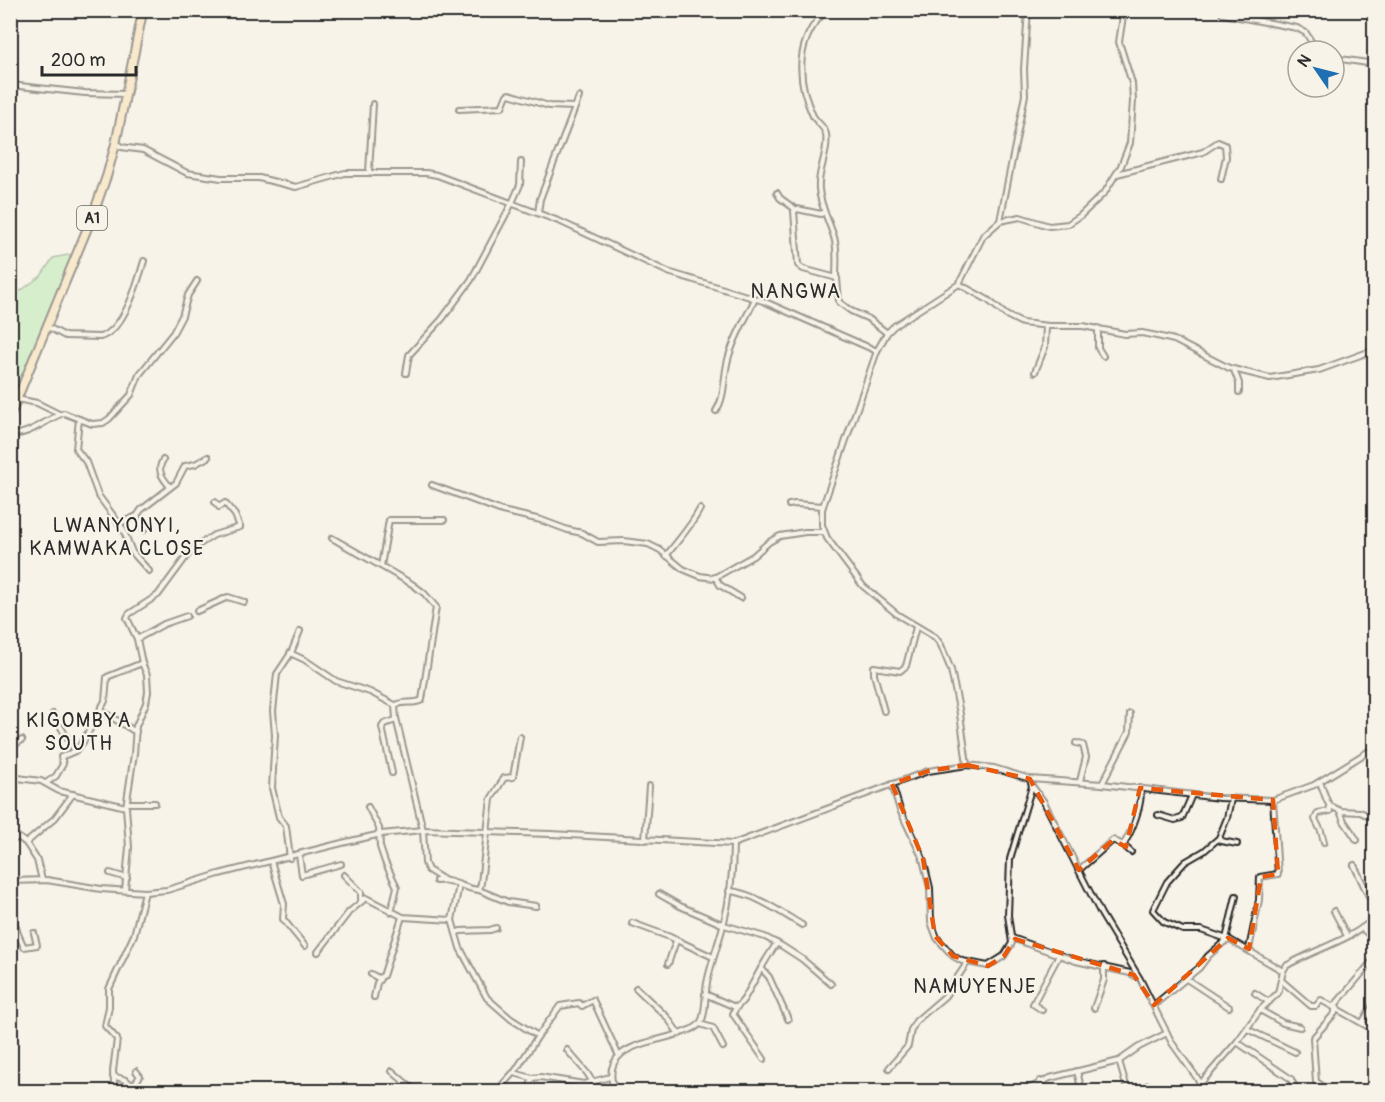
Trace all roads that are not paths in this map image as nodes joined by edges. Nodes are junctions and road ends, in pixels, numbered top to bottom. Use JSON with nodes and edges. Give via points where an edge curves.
{"nodes":[{"id":1,"x":143,"y":10,"type":"edge"},
{"id":2,"x":826,"y":10,"type":"edge"},
{"id":3,"x":1028,"y":10,"type":"edge"},
{"id":4,"x":1124,"y":10,"type":"edge"},
{"id":5,"x":1220,"y":10,"type":"edge"},
{"id":6,"x":1310,"y":39,"type":"edge"},
{"id":7,"x":1346,"y":59,"type":"edge"},
{"id":8,"x":1374,"y":64,"type":"edge"},
{"id":9,"x":10,"y":85,"type":"edge"},
{"id":10,"x":126,"y":94,"type":"junction"},
{"id":11,"x":579,"y":97,"type":"dead end"},
{"id":12,"x":373,"y":104,"type":"dead end"},
{"id":13,"x":574,"y":107,"type":"junction"},
{"id":14,"x":459,"y":109,"type":"dead end"},
{"id":15,"x":116,"y":142,"type":"junction"},
{"id":16,"x":521,"y":162,"type":"dead end"},
{"id":17,"x":1121,"y":166,"type":"junction"},
{"id":18,"x":1132,"y":170,"type":"junction"},
{"id":19,"x":369,"y":172,"type":"junction"},
{"id":20,"x":1117,"y":174,"type":"junction"},
{"id":21,"x":1221,"y":179,"type":"dead end"},
{"id":22,"x":777,"y":193,"type":"dead end"},
{"id":23,"x":512,"y":203,"type":"junction"},
{"id":24,"x":795,"y":209,"type":"junction"},
{"id":25,"x":824,"y":211,"type":"junction"},
{"id":26,"x":538,"y":213,"type":"junction"},
{"id":27,"x":999,"y":221,"type":"junction"},
{"id":28,"x":144,"y":261,"type":"dead end"},
{"id":29,"x":836,"y":278,"type":"junction"},
{"id":30,"x":197,"y":281,"type":"dead end"},
{"id":31,"x":959,"y":284,"type":"junction"},
{"id":32,"x":755,"y":299,"type":"junction"},
{"id":33,"x":47,"y":326,"type":"junction"},
{"id":34,"x":1046,"y":326,"type":"junction"},
{"id":35,"x":1098,"y":328,"type":"junction"},
{"id":36,"x":887,"y":333,"type":"junction"},
{"id":37,"x":1374,"y":350,"type":"edge"},
{"id":38,"x":877,"y":351,"type":"junction"},
{"id":39,"x":1103,"y":356,"type":"dead end"},
{"id":40,"x":1234,"y":370,"type":"junction"},
{"id":41,"x":1035,"y":372,"type":"dead end"},
{"id":42,"x":406,"y":373,"type":"dead end"},
{"id":43,"x":1239,"y":392,"type":"dead end"},
{"id":44,"x":17,"y":399,"type":"junction"},
{"id":45,"x":716,"y":411,"type":"dead end"},
{"id":46,"x":59,"y":415,"type":"junction"},
{"id":47,"x":10,"y":416,"type":"edge"},
{"id":48,"x":79,"y":419,"type":"junction"},
{"id":49,"x":10,"y":433,"type":"edge"},
{"id":50,"x":208,"y":457,"type":"dead end"},
{"id":51,"x":163,"y":460,"type":"dead end"},
{"id":52,"x":432,"y":486,"type":"dead end"},
{"id":53,"x":170,"y":487,"type":"junction"},
{"id":54,"x":215,"y":502,"type":"dead end"},
{"id":55,"x":789,"y":505,"type":"dead end"},
{"id":56,"x":823,"y":506,"type":"junction"},
{"id":57,"x":700,"y":508,"type":"dead end"},
{"id":58,"x":137,"y":516,"type":"junction"},
{"id":59,"x":444,"y":520,"type":"dead end"},
{"id":60,"x":120,"y":523,"type":"junction"},
{"id":61,"x":144,"y":530,"type":"dead end"},
{"id":62,"x":824,"y":532,"type":"junction"},
{"id":63,"x":332,"y":537,"type":"dead end"},
{"id":64,"x":666,"y":556,"type":"junction"},
{"id":65,"x":381,"y":566,"type":"junction"},
{"id":66,"x":148,"y":571,"type":"dead end"},
{"id":67,"x":715,"y":577,"type":"junction"},
{"id":68,"x":741,"y":598,"type":"dead end"},
{"id":69,"x":244,"y":602,"type":"dead end"},
{"id":70,"x":197,"y":611,"type":"dead end"},
{"id":71,"x":187,"y":616,"type":"dead end"},
{"id":72,"x":916,"y":627,"type":"junction"},
{"id":73,"x":300,"y":631,"type":"dead end"},
{"id":74,"x":137,"y":639,"type":"junction"},
{"id":75,"x":290,"y":653,"type":"junction"},
{"id":76,"x":142,"y":663,"type":"junction"},
{"id":77,"x":395,"y":705,"type":"junction"},
{"id":78,"x":100,"y":710,"type":"junction"},
{"id":79,"x":884,"y":711,"type":"dead end"},
{"id":80,"x":53,"y":714,"type":"dead end"},
{"id":81,"x":1130,"y":714,"type":"dead end"},
{"id":82,"x":396,"y":720,"type":"junction"},
{"id":83,"x":136,"y":732,"type":"junction"},
{"id":84,"x":520,"y":736,"type":"dead end"},
{"id":85,"x":22,"y":740,"type":"dead end"},
{"id":86,"x":1076,"y":743,"type":"dead end"},
{"id":87,"x":10,"y":748,"type":"edge"},
{"id":88,"x":1374,"y":748,"type":"edge"},
{"id":89,"x":75,"y":751,"type":"junction"},
{"id":90,"x":967,"y":765,"type":"junction"},
{"id":91,"x":392,"y":773,"type":"dead end"},
{"id":92,"x":10,"y":777,"type":"edge"},
{"id":93,"x":1030,"y":779,"type":"junction"},
{"id":94,"x":1080,"y":782,"type":"junction"},
{"id":95,"x":1320,"y":782,"type":"junction"},
{"id":96,"x":46,"y":783,"type":"junction"},
{"id":97,"x":892,"y":784,"type":"junction"},
{"id":98,"x":1102,"y":784,"type":"junction"},
{"id":99,"x":649,"y":786,"type":"dead end"},
{"id":100,"x":1032,"y":786,"type":"junction"},
{"id":101,"x":1140,"y":788,"type":"junction"},
{"id":102,"x":73,"y":794,"type":"junction"},
{"id":103,"x":1192,"y":795,"type":"junction"},
{"id":104,"x":1231,"y":799,"type":"junction"},
{"id":105,"x":1273,"y":800,"type":"junction"},
{"id":106,"x":155,"y":803,"type":"dead end"},
{"id":107,"x":1328,"y":804,"type":"junction"},
{"id":108,"x":126,"y":805,"type":"junction"},
{"id":109,"x":368,"y":807,"type":"dead end"},
{"id":110,"x":1340,"y":810,"type":"junction"},
{"id":111,"x":1158,"y":814,"type":"dead end"},
{"id":112,"x":1374,"y":818,"type":"edge"},
{"id":113,"x":423,"y":830,"type":"junction"},
{"id":114,"x":486,"y":833,"type":"junction"},
{"id":115,"x":378,"y":836,"type":"junction"},
{"id":116,"x":1219,"y":838,"type":"junction"},
{"id":117,"x":645,"y":840,"type":"junction"},
{"id":118,"x":1357,"y":840,"type":"dead end"},
{"id":119,"x":10,"y":842,"type":"edge"},
{"id":120,"x":1324,"y":842,"type":"dead end"},
{"id":121,"x":26,"y":843,"type":"junction"},
{"id":122,"x":733,"y":844,"type":"junction"},
{"id":123,"x":1237,"y":844,"type":"dead end"},
{"id":124,"x":1123,"y":845,"type":"junction"},
{"id":125,"x":1131,"y":852,"type":"dead end"},
{"id":126,"x":299,"y":855,"type":"junction"},
{"id":127,"x":290,"y":858,"type":"junction"},
{"id":128,"x":272,"y":861,"type":"junction"},
{"id":129,"x":341,"y":864,"type":"dead end"},
{"id":130,"x":1354,"y":865,"type":"dead end"},
{"id":131,"x":1079,"y":870,"type":"junction"},
{"id":132,"x":110,"y":873,"type":"dead end"},
{"id":133,"x":344,"y":875,"type":"dead end"},
{"id":134,"x":126,"y":879,"type":"junction"},
{"id":135,"x":10,"y":880,"type":"edge"},
{"id":136,"x":42,"y":880,"type":"junction"},
{"id":137,"x":444,"y":880,"type":"junction"},
{"id":138,"x":436,"y":881,"type":"dead end"},
{"id":139,"x":459,"y":885,"type":"junction"},
{"id":140,"x":125,"y":890,"type":"junction"},
{"id":141,"x":479,"y":890,"type":"junction"},
{"id":142,"x":729,"y":891,"type":"junction"},
{"id":143,"x":145,"y":892,"type":"junction"},
{"id":144,"x":659,"y":894,"type":"dead end"},
{"id":145,"x":1236,"y":896,"type":"dead end"},
{"id":146,"x":360,"y":901,"type":"junction"},
{"id":147,"x":10,"y":905,"type":"edge"},
{"id":148,"x":537,"y":906,"type":"dead end"},
{"id":149,"x":1374,"y":907,"type":"edge"},
{"id":150,"x":1334,"y":911,"type":"dead end"},
{"id":151,"x":391,"y":912,"type":"junction"},
{"id":152,"x":402,"y":916,"type":"junction"},
{"id":153,"x":1374,"y":918,"type":"edge"},
{"id":154,"x":452,"y":920,"type":"junction"},
{"id":155,"x":632,"y":923,"type":"dead end"},
{"id":156,"x":724,"y":925,"type":"junction"},
{"id":157,"x":801,"y":925,"type":"dead end"},
{"id":158,"x":496,"y":927,"type":"dead end"},
{"id":159,"x":1362,"y":928,"type":"junction"},
{"id":160,"x":34,"y":933,"type":"dead end"},
{"id":161,"x":456,"y":933,"type":"junction"},
{"id":162,"x":1347,"y":936,"type":"junction"},
{"id":163,"x":1012,"y":938,"type":"junction"},
{"id":164,"x":1228,"y":939,"type":"junction"},
{"id":165,"x":1374,"y":940,"type":"edge"},
{"id":166,"x":676,"y":941,"type":"junction"},
{"id":167,"x":777,"y":943,"type":"junction"},
{"id":168,"x":305,"y":946,"type":"dead end"},
{"id":169,"x":1249,"y":949,"type":"junction"},
{"id":170,"x":318,"y":952,"type":"dead end"},
{"id":171,"x":1059,"y":955,"type":"junction"},
{"id":172,"x":713,"y":957,"type":"junction"},
{"id":173,"x":1374,"y":959,"type":"edge"},
{"id":174,"x":967,"y":963,"type":"junction"},
{"id":175,"x":668,"y":964,"type":"dead end"},
{"id":176,"x":1104,"y":966,"type":"junction"},
{"id":177,"x":761,"y":968,"type":"junction"},
{"id":178,"x":1283,"y":970,"type":"junction"},
{"id":179,"x":371,"y":975,"type":"dead end"},
{"id":180,"x":1185,"y":978,"type":"junction"},
{"id":181,"x":380,"y":979,"type":"junction"},
{"id":182,"x":1140,"y":979,"type":"junction"},
{"id":183,"x":1282,"y":981,"type":"junction"},
{"id":184,"x":831,"y":984,"type":"dead end"},
{"id":185,"x":636,"y":988,"type":"dead end"},
{"id":186,"x":1255,"y":993,"type":"dead end"},
{"id":187,"x":705,"y":994,"type":"junction"},
{"id":188,"x":374,"y":997,"type":"dead end"},
{"id":189,"x":1269,"y":1002,"type":"junction"},
{"id":190,"x":1374,"y":1004,"type":"edge"},
{"id":191,"x":1154,"y":1005,"type":"junction"},
{"id":192,"x":735,"y":1007,"type":"junction"},
{"id":193,"x":1229,"y":1007,"type":"dead end"},
{"id":194,"x":1094,"y":1008,"type":"dead end"},
{"id":195,"x":1336,"y":1008,"type":"junction"},
{"id":196,"x":1042,"y":1010,"type":"dead end"},
{"id":197,"x":1260,"y":1010,"type":"junction"},
{"id":198,"x":788,"y":1020,"type":"dead end"},
{"id":199,"x":1362,"y":1023,"type":"junction"},
{"id":200,"x":700,"y":1024,"type":"junction"},
{"id":201,"x":1300,"y":1027,"type":"dead end"},
{"id":202,"x":1247,"y":1029,"type":"junction"},
{"id":203,"x":1374,"y":1030,"type":"edge"},
{"id":204,"x":679,"y":1034,"type":"junction"},
{"id":205,"x":1167,"y":1034,"type":"junction"},
{"id":206,"x":538,"y":1036,"type":"junction"},
{"id":207,"x":1237,"y":1042,"type":"junction"},
{"id":208,"x":723,"y":1047,"type":"dead end"},
{"id":209,"x":567,"y":1050,"type":"dead end"},
{"id":210,"x":1295,"y":1052,"type":"dead end"},
{"id":211,"x":618,"y":1054,"type":"junction"},
{"id":212,"x":764,"y":1059,"type":"dead end"},
{"id":213,"x":1119,"y":1061,"type":"junction"},
{"id":214,"x":889,"y":1068,"type":"dead end"},
{"id":215,"x":136,"y":1071,"type":"dead end"},
{"id":216,"x":392,"y":1071,"type":"dead end"},
{"id":217,"x":1077,"y":1071,"type":"junction"},
{"id":218,"x":513,"y":1073,"type":"junction"},
{"id":219,"x":113,"y":1076,"type":"junction"},
{"id":220,"x":610,"y":1077,"type":"junction"},
{"id":221,"x":532,"y":1078,"type":"junction"},
{"id":222,"x":592,"y":1081,"type":"junction"},
{"id":223,"x":1040,"y":1081,"type":"junction"},
{"id":224,"x":1202,"y":1083,"type":"junction"},
{"id":225,"x":1148,"y":1085,"type":"dead end"},
{"id":226,"x":115,"y":1092,"type":"edge"},
{"id":227,"x":416,"y":1092,"type":"edge"},
{"id":228,"x":500,"y":1092,"type":"edge"},
{"id":229,"x":529,"y":1092,"type":"edge"},
{"id":230,"x":615,"y":1092,"type":"edge"},
{"id":231,"x":1022,"y":1092,"type":"edge"},
{"id":232,"x":1043,"y":1092,"type":"edge"},
{"id":233,"x":1082,"y":1092,"type":"edge"},
{"id":234,"x":1128,"y":1092,"type":"edge"},
{"id":235,"x":1140,"y":1092,"type":"edge"},
{"id":236,"x":1192,"y":1092,"type":"edge"},
{"id":237,"x":1208,"y":1092,"type":"edge"},
{"id":238,"x":1297,"y":1092,"type":"edge"},
{"id":239,"x":1322,"y":1092,"type":"edge"}],
"edges":[{"from":1,"to":10,"type":"highway","number":"A1"},
{"from":2,"to":25,"type":"street","via":[[808,36],[800,66],[813,117],[826,134],[819,189]]},
{"from":3,"to":27,"type":"street","via":[[1025,95]]},
{"from":4,"to":17,"type":"street","via":[[1119,42],[1132,83],[1133,101],[1130,147]]},
{"from":5,"to":6,"type":"street","via":[[1242,19],[1297,28]]},
{"from":7,"to":8,"type":"street"},
{"from":9,"to":10,"type":"street"},
{"from":10,"to":15,"type":"highway","number":"A1"},
{"from":11,"to":13,"type":"street"},
{"from":12,"to":19,"type":"street"},
{"from":13,"to":14,"type":"street","via":[[549,106],[510,93],[502,107]]},
{"from":13,"to":26,"type":"street"},
{"from":15,"to":19,"type":"street","via":[[122,147],[143,150],[187,173],[259,178],[296,187],[333,175]]},
{"from":15,"to":33,"type":"highway","number":"A1","via":[[100,196]]},
{"from":16,"to":23,"type":"street","via":[[520,185]]},
{"from":17,"to":18,"type":"street"},
{"from":17,"to":20,"type":"street"},
{"from":18,"to":20,"type":"street"},
{"from":18,"to":21,"type":"street","via":[[1203,152],[1218,142],[1226,152]]},
{"from":19,"to":23,"type":"street","via":[[437,175]]},
{"from":20,"to":27,"type":"street","via":[[1092,206],[1068,224],[1049,226],[1020,217]]},
{"from":22,"to":24,"type":"street"},
{"from":23,"to":26,"type":"street"},
{"from":23,"to":42,"type":"street","via":[[471,280],[409,355]]},
{"from":24,"to":25,"type":"street","via":[[821,214]]},
{"from":24,"to":29,"type":"street","via":[[798,265]]},
{"from":25,"to":29,"type":"street","via":[[836,250]]},
{"from":26,"to":32,"type":"street","via":[[668,272]]},
{"from":27,"to":31,"type":"street","via":[[983,236]]},
{"from":28,"to":33,"type":"street","via":[[134,295],[106,336],[65,336]]},
{"from":29,"to":36,"type":"street","via":[[841,304]]},
{"from":30,"to":48,"type":"street","via":[[173,333],[139,375],[131,395],[103,423]]},
{"from":31,"to":34,"type":"street","via":[[1016,321]]},
{"from":31,"to":36,"type":"street"},
{"from":32,"to":38,"type":"street"},
{"from":32,"to":45,"type":"street","via":[[729,354],[723,400]]},
{"from":33,"to":44,"type":"highway","number":"A1"},
{"from":34,"to":35,"type":"street"},
{"from":34,"to":41,"type":"street","via":[[1045,347]]},
{"from":35,"to":39,"type":"street","via":[[1098,348]]},
{"from":35,"to":40,"type":"street","via":[[1174,340]]},
{"from":36,"to":38,"type":"street"},
{"from":37,"to":40,"type":"street","via":[[1319,370],[1279,378]]},
{"from":38,"to":56,"type":"street"},
{"from":40,"to":43,"type":"street"},
{"from":44,"to":46,"type":"street","via":[[37,403]]},
{"from":44,"to":47,"type":"highway","number":"A1"},
{"from":46,"to":48,"type":"street"},
{"from":46,"to":49,"type":"street","via":[[24,433]]},
{"from":48,"to":60,"type":"street","via":[[75,449],[86,462],[98,495]]},
{"from":50,"to":53,"type":"street","via":[[185,466]]},
{"from":51,"to":53,"type":"street","via":[[161,476]]},
{"from":52,"to":64,"type":"street","via":[[582,533],[598,542],[648,544]]},
{"from":53,"to":58,"type":"street"},
{"from":54,"to":74,"type":"street","via":[[219,507],[225,503],[240,526],[192,549],[158,595],[129,614],[127,618]]},
{"from":55,"to":56,"type":"street"},
{"from":56,"to":62,"type":"street"},
{"from":57,"to":64,"type":"street","via":[[689,529]]},
{"from":58,"to":60,"type":"street"},
{"from":58,"to":61,"type":"street"},
{"from":59,"to":65,"type":"street","via":[[389,520]]},
{"from":60,"to":66,"type":"street","via":[[132,552]]},
{"from":62,"to":67,"type":"street","via":[[780,536]]},
{"from":62,"to":72,"type":"street","via":[[868,591]]},
{"from":63,"to":65,"type":"street"},
{"from":64,"to":67,"type":"street","via":[[683,569]]},
{"from":65,"to":77,"type":"street","via":[[424,593],[436,607],[423,698]]},
{"from":67,"to":68,"type":"street","via":[[720,585]]},
{"from":69,"to":70,"type":"street","via":[[228,597]]},
{"from":71,"to":74,"type":"street"},
{"from":72,"to":79,"type":"street","via":[[906,666],[900,671],[874,667]]},
{"from":72,"to":90,"type":"street","via":[[937,640],[946,657]]},
{"from":73,"to":75,"type":"street"},
{"from":74,"to":76,"type":"street"},
{"from":75,"to":77,"type":"street","via":[[336,681]]},
{"from":75,"to":127,"type":"street","via":[[276,677],[272,788],[279,817],[286,826]]},
{"from":76,"to":78,"type":"street","via":[[107,677]]},
{"from":76,"to":83,"type":"street","via":[[148,679],[147,698]]},
{"from":77,"to":82,"type":"street"},
{"from":78,"to":83,"type":"street"},
{"from":78,"to":89,"type":"street"},
{"from":80,"to":89,"type":"street"},
{"from":81,"to":98,"type":"street","via":[[1130,731]]},
{"from":82,"to":91,"type":"street","via":[[382,727]]},
{"from":82,"to":113,"type":"street"},
{"from":83,"to":108,"type":"street"},
{"from":84,"to":114,"type":"street","via":[[513,777],[504,778],[491,798]]},
{"from":85,"to":87,"type":"street"},
{"from":86,"to":94,"type":"street","via":[[1083,745],[1086,752]]},
{"from":88,"to":95,"type":"street"},
{"from":89,"to":96,"type":"street","via":[[61,757],[63,762],[56,777]]},
{"from":90,"to":93,"type":"street"},
{"from":90,"to":97,"type":"street","via":[[927,771]]},
{"from":92,"to":96,"type":"street"},
{"from":93,"to":94,"type":"street"},
{"from":93,"to":100,"type":"street"},
{"from":94,"to":98,"type":"street"},
{"from":95,"to":105,"type":"street"},
{"from":95,"to":107,"type":"street"},
{"from":96,"to":102,"type":"street"},
{"from":97,"to":122,"type":"street"},
{"from":97,"to":174,"type":"street","via":[[923,859],[935,936],[953,956]]},
{"from":98,"to":101,"type":"street"},
{"from":99,"to":117,"type":"street"},
{"from":100,"to":131,"type":"street"},
{"from":100,"to":163,"type":"street","via":[[1010,859],[1008,915]]},
{"from":101,"to":103,"type":"street"},
{"from":101,"to":124,"type":"street","via":[[1141,802]]},
{"from":102,"to":108,"type":"street"},
{"from":102,"to":121,"type":"street","via":[[55,818]]},
{"from":103,"to":104,"type":"street"},
{"from":103,"to":111,"type":"street","via":[[1182,818],[1175,820]]},
{"from":104,"to":105,"type":"street"},
{"from":104,"to":116,"type":"street"},
{"from":105,"to":169,"type":"street","via":[[1278,874],[1260,877]]},
{"from":106,"to":108,"type":"street"},
{"from":107,"to":110,"type":"street"},
{"from":107,"to":120,"type":"street","via":[[1330,810],[1318,813],[1315,819]]},
{"from":108,"to":134,"type":"street"},
{"from":109,"to":115,"type":"street","via":[[379,828]]},
{"from":110,"to":112,"type":"street"},
{"from":110,"to":118,"type":"street"},
{"from":113,"to":114,"type":"street"},
{"from":113,"to":115,"type":"street"},
{"from":113,"to":137,"type":"street","via":[[425,863],[428,870]]},
{"from":114,"to":117,"type":"street"},
{"from":114,"to":141,"type":"street"},
{"from":115,"to":126,"type":"street"},
{"from":115,"to":151,"type":"street","via":[[398,890]]},
{"from":116,"to":123,"type":"street"},
{"from":116,"to":164,"type":"street","via":[[1185,861],[1167,882],[1153,910],[1164,922],[1183,930],[1201,930]]},
{"from":117,"to":122,"type":"street"},
{"from":119,"to":121,"type":"street","via":[[18,837]]},
{"from":121,"to":136,"type":"street","via":[[37,860]]},
{"from":122,"to":142,"type":"street"},
{"from":124,"to":125,"type":"street"},
{"from":124,"to":131,"type":"street","via":[[1113,840]]},
{"from":126,"to":127,"type":"street"},
{"from":126,"to":129,"type":"street","via":[[302,875]]},
{"from":127,"to":128,"type":"street"},
{"from":128,"to":143,"type":"street","via":[[167,890]]},
{"from":128,"to":168,"type":"street","via":[[284,904],[283,919]]},
{"from":130,"to":149,"type":"street"},
{"from":131,"to":182,"type":"street"},
{"from":132,"to":134,"type":"street"},
{"from":133,"to":146,"type":"street","via":[[361,892]]},
{"from":134,"to":140,"type":"street"},
{"from":135,"to":136,"type":"street"},
{"from":136,"to":140,"type":"street"},
{"from":137,"to":138,"type":"street"},
{"from":137,"to":139,"type":"street"},
{"from":139,"to":141,"type":"street"},
{"from":139,"to":154,"type":"street"},
{"from":140,"to":143,"type":"street"},
{"from":141,"to":148,"type":"street","via":[[508,902]]},
{"from":142,"to":156,"type":"street"},
{"from":142,"to":157,"type":"street","via":[[766,904]]},
{"from":143,"to":219,"type":"street","via":[[134,935],[109,989],[105,1026],[117,1039]]},
{"from":144,"to":156,"type":"street"},
{"from":145,"to":164,"type":"street"},
{"from":146,"to":151,"type":"street","via":[[369,898]]},
{"from":146,"to":170,"type":"street"},
{"from":147,"to":160,"type":"street","via":[[24,947],[37,945]]},
{"from":150,"to":162,"type":"street"},
{"from":151,"to":152,"type":"street"},
{"from":152,"to":154,"type":"street"},
{"from":152,"to":181,"type":"street","via":[[391,957]]},
{"from":153,"to":159,"type":"street"},
{"from":154,"to":161,"type":"street"},
{"from":155,"to":166,"type":"street"},
{"from":156,"to":167,"type":"street"},
{"from":156,"to":172,"type":"street"},
{"from":158,"to":161,"type":"street"},
{"from":159,"to":162,"type":"street"},
{"from":159,"to":165,"type":"street"},
{"from":161,"to":206,"type":"street","via":[[487,998]]},
{"from":162,"to":178,"type":"street"},
{"from":163,"to":171,"type":"street"},
{"from":163,"to":174,"type":"street","via":[[1008,952],[999,961],[988,966]]},
{"from":164,"to":169,"type":"street"},
{"from":164,"to":180,"type":"street"},
{"from":166,"to":172,"type":"street"},
{"from":166,"to":175,"type":"street"},
{"from":167,"to":177,"type":"street"},
{"from":167,"to":184,"type":"street"},
{"from":169,"to":178,"type":"street"},
{"from":171,"to":176,"type":"street"},
{"from":171,"to":196,"type":"street","via":[[1033,1004]]},
{"from":172,"to":187,"type":"street"},
{"from":173,"to":195,"type":"street"},
{"from":174,"to":214,"type":"street","via":[[945,996],[916,1021],[908,1046]]},
{"from":176,"to":182,"type":"street"},
{"from":176,"to":194,"type":"street","via":[[1104,980]]},
{"from":177,"to":192,"type":"street"},
{"from":177,"to":198,"type":"street"},
{"from":178,"to":183,"type":"street"},
{"from":179,"to":181,"type":"street"},
{"from":180,"to":191,"type":"street"},
{"from":180,"to":193,"type":"street"},
{"from":181,"to":188,"type":"street"},
{"from":182,"to":191,"type":"street"},
{"from":183,"to":189,"type":"street"},
{"from":183,"to":195,"type":"street","via":[[1311,1006],[1321,1000]]},
{"from":185,"to":204,"type":"street"},
{"from":186,"to":189,"type":"street"},
{"from":187,"to":192,"type":"street"},
{"from":187,"to":200,"type":"street"},
{"from":189,"to":197,"type":"street"},
{"from":190,"to":199,"type":"street"},
{"from":191,"to":205,"type":"street"},
{"from":192,"to":212,"type":"street","via":[[733,1014]]},
{"from":195,"to":199,"type":"street"},
{"from":195,"to":239,"type":"street","via":[[1314,1038],[1316,1082]]},
{"from":197,"to":201,"type":"street"},
{"from":197,"to":202,"type":"street"},
{"from":199,"to":203,"type":"street"},
{"from":200,"to":204,"type":"street"},
{"from":200,"to":208,"type":"street","via":[[713,1028]]},
{"from":202,"to":207,"type":"street"},
{"from":202,"to":210,"type":"street"},
{"from":204,"to":211,"type":"street"},
{"from":205,"to":213,"type":"street"},
{"from":205,"to":224,"type":"street"},
{"from":206,"to":211,"type":"street","via":[[560,1006],[582,1006],[594,1000]]},
{"from":206,"to":218,"type":"street"},
{"from":207,"to":224,"type":"street"},
{"from":207,"to":238,"type":"street","via":[[1291,1079]]},
{"from":209,"to":222,"type":"street"},
{"from":211,"to":220,"type":"street"},
{"from":213,"to":217,"type":"street"},
{"from":213,"to":234,"type":"street"},
{"from":215,"to":219,"type":"street","via":[[140,1076],[133,1086]]},
{"from":216,"to":227,"type":"street"},
{"from":217,"to":223,"type":"street"},
{"from":217,"to":233,"type":"street"},
{"from":218,"to":221,"type":"street"},
{"from":218,"to":228,"type":"street"},
{"from":219,"to":226,"type":"street"},
{"from":220,"to":222,"type":"street"},
{"from":220,"to":230,"type":"street"},
{"from":221,"to":222,"type":"street","via":[[584,1084]]},
{"from":221,"to":229,"type":"street"},
{"from":223,"to":231,"type":"street"},
{"from":223,"to":232,"type":"street"},
{"from":224,"to":236,"type":"street"},
{"from":224,"to":237,"type":"street"},
{"from":225,"to":235,"type":"street"}]}
